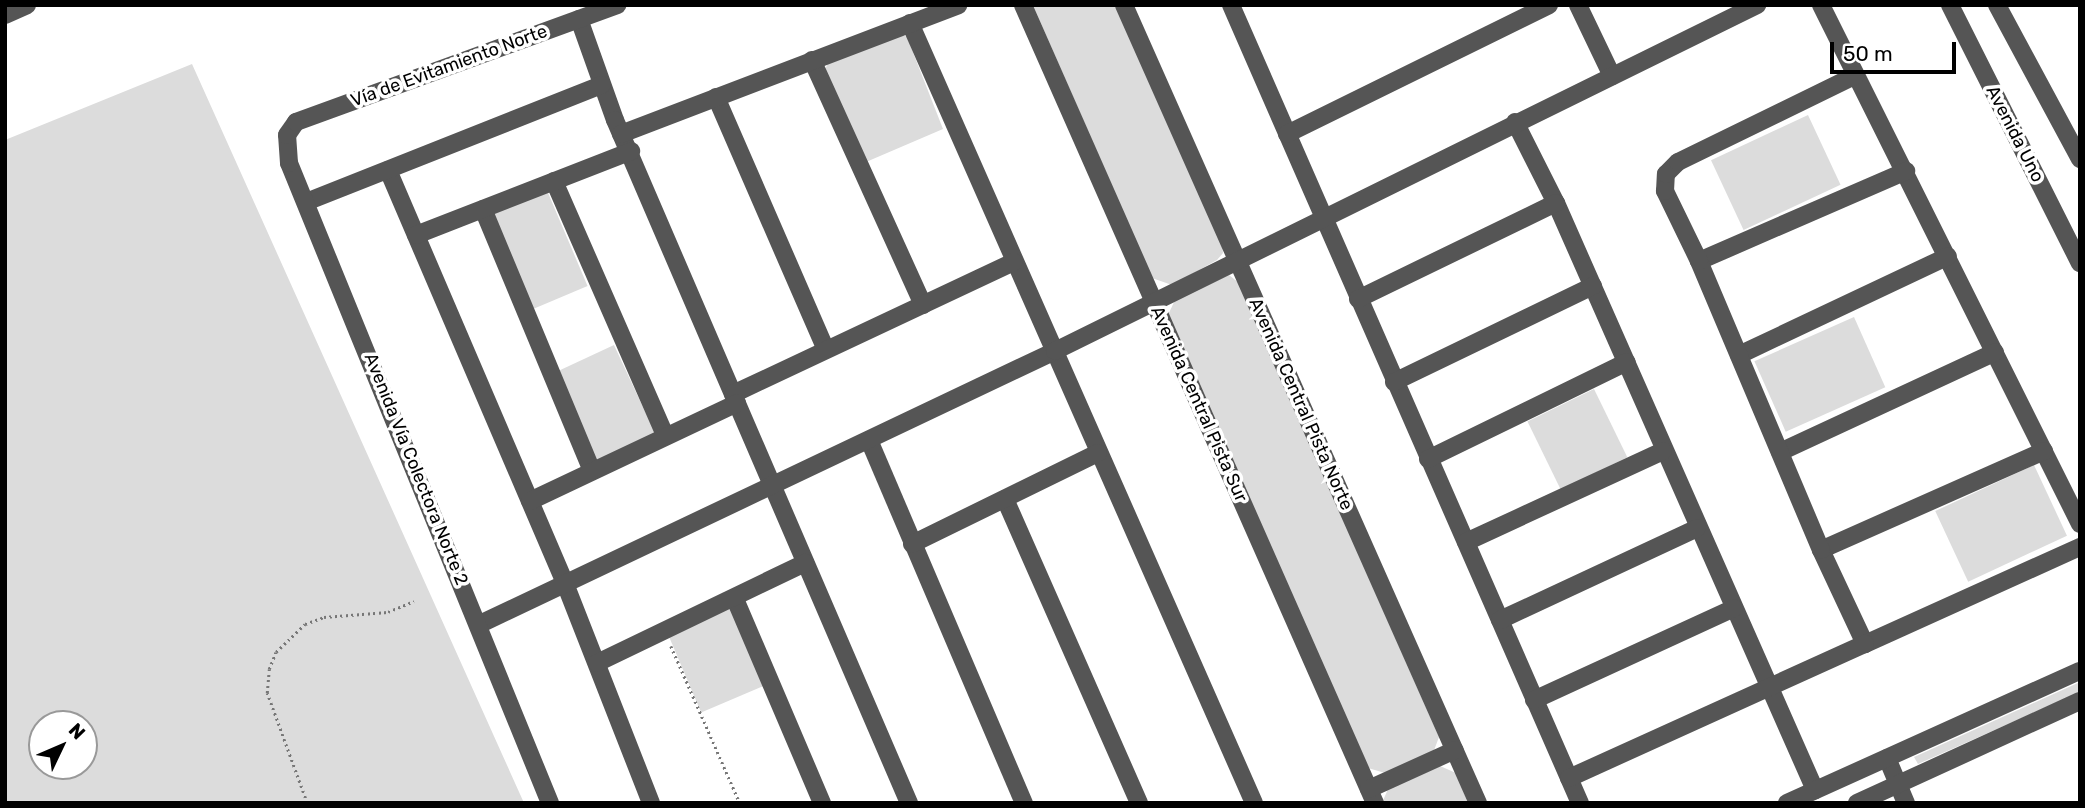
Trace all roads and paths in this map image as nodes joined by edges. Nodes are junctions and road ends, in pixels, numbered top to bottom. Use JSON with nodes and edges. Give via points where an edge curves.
{"nodes":[{"id":1,"x":27,"y":5,"type":"edge"},
{"id":2,"x":617,"y":5,"type":"edge"},
{"id":3,"x":957,"y":5,"type":"edge"},
{"id":4,"x":1023,"y":5,"type":"edge"},
{"id":5,"x":1124,"y":5,"type":"edge"},
{"id":6,"x":1231,"y":5,"type":"edge"},
{"id":7,"x":1549,"y":5,"type":"edge"},
{"id":8,"x":1578,"y":5,"type":"edge"},
{"id":9,"x":1757,"y":5,"type":"edge"},
{"id":10,"x":1821,"y":5,"type":"edge"},
{"id":11,"x":1950,"y":5,"type":"edge"},
{"id":12,"x":1997,"y":5,"type":"edge"},
{"id":13,"x":5,"y":15,"type":"edge"},
{"id":14,"x":579,"y":19,"type":"junction"},
{"id":15,"x":910,"y":23,"type":"junction"},
{"id":16,"x":812,"y":60,"type":"junction"},
{"id":17,"x":1856,"y":75,"type":"junction"},
{"id":18,"x":1612,"y":76,"type":"junction"},
{"id":19,"x":602,"y":85,"type":"junction"},
{"id":20,"x":716,"y":97,"type":"junction"},
{"id":21,"x":1515,"y":122,"type":"junction"},
{"id":22,"x":621,"y":134,"type":"junction"},
{"id":23,"x":1287,"y":134,"type":"junction"},
{"id":24,"x":287,"y":135,"type":"joint"},
{"id":25,"x":631,"y":151,"type":"junction"},
{"id":26,"x":2080,"y":159,"type":"edge"},
{"id":27,"x":388,"y":170,"type":"junction"},
{"id":28,"x":1906,"y":171,"type":"junction"},
{"id":29,"x":554,"y":181,"type":"junction"},
{"id":30,"x":306,"y":202,"type":"junction"},
{"id":31,"x":1556,"y":203,"type":"junction"},
{"id":32,"x":483,"y":209,"type":"junction"},
{"id":33,"x":1324,"y":216,"type":"junction"},
{"id":34,"x":416,"y":235,"type":"junction"},
{"id":35,"x":1948,"y":257,"type":"junction"},
{"id":36,"x":1238,"y":260,"type":"junction"},
{"id":37,"x":1699,"y":261,"type":"junction"},
{"id":38,"x":1013,"y":262,"type":"junction"},
{"id":39,"x":2080,"y":263,"type":"edge"},
{"id":40,"x":1593,"y":286,"type":"junction"},
{"id":41,"x":1358,"y":299,"type":"junction"},
{"id":42,"x":1154,"y":302,"type":"junction"},
{"id":43,"x":923,"y":305,"type":"junction"},
{"id":44,"x":824,"y":348,"type":"junction"},
{"id":45,"x":1055,"y":351,"type":"junction"},
{"id":46,"x":1995,"y":352,"type":"junction"},
{"id":47,"x":1740,"y":355,"type":"junction"},
{"id":48,"x":1627,"y":362,"type":"junction"},
{"id":49,"x":1394,"y":382,"type":"junction"},
{"id":50,"x":735,"y":398,"type":"junction"},
{"id":51,"x":666,"y":435,"type":"junction"},
{"id":52,"x":869,"y":440,"type":"junction"},
{"id":53,"x":1663,"y":451,"type":"junction"},
{"id":54,"x":2044,"y":451,"type":"junction"},
{"id":55,"x":1780,"y":452,"type":"junction"},
{"id":56,"x":1098,"y":453,"type":"junction"},
{"id":57,"x":1428,"y":459,"type":"junction"},
{"id":58,"x":592,"y":471,"type":"junction"},
{"id":59,"x":770,"y":486,"type":"junction"},
{"id":60,"x":1004,"y":499,"type":"junction"},
{"id":61,"x":530,"y":501,"type":"junction"},
{"id":62,"x":2080,"y":524,"type":"edge"},
{"id":63,"x":1697,"y":528,"type":"junction"},
{"id":64,"x":1465,"y":542,"type":"junction"},
{"id":65,"x":912,"y":544,"type":"junction"},
{"id":66,"x":2080,"y":547,"type":"edge"},
{"id":67,"x":1821,"y":550,"type":"junction"},
{"id":68,"x":805,"y":563,"type":"junction"},
{"id":69,"x":566,"y":586,"type":"junction"},
{"id":70,"x":734,"y":600,"type":"junction"},
{"id":71,"x":415,"y":601,"type":"dead end"},
{"id":72,"x":1734,"y":608,"type":"junction"},
{"id":73,"x":1500,"y":620,"type":"junction"},
{"id":74,"x":480,"y":624,"type":"junction"},
{"id":75,"x":665,"y":634,"type":"junction"},
{"id":76,"x":1865,"y":644,"type":"junction"},
{"id":77,"x":597,"y":663,"type":"junction"},
{"id":78,"x":2080,"y":671,"type":"edge"},
{"id":79,"x":1770,"y":689,"type":"junction"},
{"id":80,"x":1534,"y":700,"type":"junction"},
{"id":81,"x":2080,"y":701,"type":"edge"},
{"id":82,"x":1455,"y":750,"type":"junction"},
{"id":83,"x":1887,"y":758,"type":"junction"},
{"id":84,"x":1570,"y":778,"type":"junction"},
{"id":85,"x":1898,"y":784,"type":"junction"},
{"id":86,"x":1815,"y":790,"type":"junction"},
{"id":87,"x":1372,"y":796,"type":"edge"},
{"id":88,"x":307,"y":803,"type":"edge"},
{"id":89,"x":550,"y":803,"type":"edge"},
{"id":90,"x":651,"y":803,"type":"edge"},
{"id":91,"x":740,"y":803,"type":"edge"},
{"id":92,"x":822,"y":803,"type":"edge"},
{"id":93,"x":909,"y":803,"type":"edge"},
{"id":94,"x":1024,"y":803,"type":"edge"},
{"id":95,"x":1139,"y":803,"type":"edge"},
{"id":96,"x":1254,"y":803,"type":"edge"},
{"id":97,"x":1478,"y":803,"type":"edge"},
{"id":98,"x":1580,"y":803,"type":"edge"},
{"id":99,"x":1787,"y":803,"type":"edge"},
{"id":100,"x":1857,"y":803,"type":"edge"},
{"id":101,"x":1906,"y":803,"type":"edge"}],
"edges":[{"from":1,"to":13,"type":"street"},
{"from":2,"to":14,"type":"street","name":"Vía de Evitamiento Norte"},
{"from":3,"to":15,"type":"street"},
{"from":4,"to":42,"type":"street","name":"Avenida Central Pista Sur"},
{"from":5,"to":36,"type":"street","name":"Avenida Central Pista Norte"},
{"from":6,"to":23,"type":"street"},
{"from":7,"to":23,"type":"street"},
{"from":8,"to":18,"type":"street"},
{"from":9,"to":18,"type":"street"},
{"from":10,"to":17,"type":"street"},
{"from":11,"to":39,"type":"street","name":"Avenida Uno"},
{"from":12,"to":26,"type":"street"},
{"from":14,"to":19,"type":"street"},
{"from":14,"to":24,"type":"street","name":"Vía de Evitamiento Norte","via":[[296,122]]},
{"from":15,"to":16,"type":"street"},
{"from":15,"to":38,"type":"street"},
{"from":16,"to":20,"type":"street"},
{"from":16,"to":43,"type":"street"},
{"from":17,"to":28,"type":"street"},
{"from":17,"to":37,"type":"street","via":[[1678,162],[1666,174],[1665,191]]},
{"from":18,"to":21,"type":"street"},
{"from":19,"to":22,"type":"street"},
{"from":19,"to":27,"type":"street"},
{"from":20,"to":22,"type":"street"},
{"from":20,"to":44,"type":"street"},
{"from":21,"to":31,"type":"street"},
{"from":21,"to":33,"type":"street"},
{"from":22,"to":25,"type":"street"},
{"from":23,"to":33,"type":"street"},
{"from":24,"to":30,"type":"street","name":"Avenida Vía Colectora Norte 2","via":[[289,163]]},
{"from":25,"to":29,"type":"street"},
{"from":25,"to":50,"type":"street"},
{"from":27,"to":30,"type":"street"},
{"from":27,"to":34,"type":"street"},
{"from":28,"to":35,"type":"street"},
{"from":28,"to":37,"type":"street"},
{"from":29,"to":32,"type":"street"},
{"from":29,"to":51,"type":"street"},
{"from":30,"to":74,"type":"street","name":"Avenida Vía Colectora Norte 2"},
{"from":31,"to":40,"type":"street"},
{"from":31,"to":41,"type":"street"},
{"from":32,"to":34,"type":"street"},
{"from":32,"to":58,"type":"street"},
{"from":33,"to":36,"type":"street"},
{"from":33,"to":41,"type":"street"},
{"from":34,"to":61,"type":"street"},
{"from":35,"to":46,"type":"street"},
{"from":35,"to":47,"type":"street"},
{"from":36,"to":42,"type":"street"},
{"from":36,"to":82,"type":"street","name":"Avenida Central Pista Norte"},
{"from":37,"to":47,"type":"street"},
{"from":38,"to":43,"type":"street"},
{"from":38,"to":45,"type":"street"},
{"from":40,"to":48,"type":"street"},
{"from":40,"to":49,"type":"street"},
{"from":41,"to":49,"type":"street"},
{"from":42,"to":45,"type":"street"},
{"from":42,"to":87,"type":"street","name":"Avenida Central Pista Sur"},
{"from":43,"to":44,"type":"street"},
{"from":44,"to":50,"type":"street"},
{"from":45,"to":52,"type":"street"},
{"from":45,"to":56,"type":"street"},
{"from":46,"to":54,"type":"street"},
{"from":46,"to":55,"type":"street"},
{"from":47,"to":55,"type":"street"},
{"from":48,"to":53,"type":"street"},
{"from":48,"to":57,"type":"street"},
{"from":49,"to":57,"type":"street"},
{"from":50,"to":51,"type":"street"},
{"from":50,"to":59,"type":"street"},
{"from":51,"to":58,"type":"street"},
{"from":52,"to":59,"type":"street"},
{"from":52,"to":65,"type":"street"},
{"from":53,"to":63,"type":"street"},
{"from":53,"to":64,"type":"street"},
{"from":54,"to":62,"type":"street"},
{"from":54,"to":67,"type":"street"},
{"from":55,"to":67,"type":"street"},
{"from":56,"to":60,"type":"street"},
{"from":56,"to":96,"type":"street"},
{"from":57,"to":64,"type":"street"},
{"from":58,"to":61,"type":"street"},
{"from":59,"to":68,"type":"street"},
{"from":59,"to":69,"type":"street"},
{"from":60,"to":65,"type":"street"},
{"from":60,"to":95,"type":"street"},
{"from":61,"to":69,"type":"street"},
{"from":63,"to":72,"type":"street"},
{"from":63,"to":73,"type":"street"},
{"from":64,"to":73,"type":"street"},
{"from":65,"to":94,"type":"street"},
{"from":66,"to":76,"type":"street"},
{"from":67,"to":76,"type":"street"},
{"from":68,"to":70,"type":"street"},
{"from":68,"to":93,"type":"street"},
{"from":69,"to":74,"type":"street"},
{"from":69,"to":77,"type":"street"},
{"from":70,"to":75,"type":"street"},
{"from":70,"to":92,"type":"street"},
{"from":71,"to":88,"type":"path","via":[[388,612],[324,617],[305,624],[276,652],[267,693]]},
{"from":72,"to":79,"type":"street"},
{"from":72,"to":80,"type":"street"},
{"from":73,"to":80,"type":"street"},
{"from":74,"to":89,"type":"street","name":"Avenida Vía Colectora Norte 2"},
{"from":75,"to":77,"type":"street"},
{"from":75,"to":91,"type":"path"},
{"from":76,"to":79,"type":"street"},
{"from":77,"to":90,"type":"street"},
{"from":78,"to":83,"type":"street"},
{"from":79,"to":84,"type":"street"},
{"from":79,"to":86,"type":"street"},
{"from":80,"to":84,"type":"street"},
{"from":81,"to":85,"type":"street"},
{"from":82,"to":87,"type":"street"},
{"from":82,"to":97,"type":"street","name":"Avenida Central Pista Norte"},
{"from":83,"to":85,"type":"street"},
{"from":83,"to":86,"type":"street"},
{"from":84,"to":98,"type":"street"},
{"from":85,"to":100,"type":"street"},
{"from":85,"to":101,"type":"street"},
{"from":86,"to":99,"type":"street"}]}
